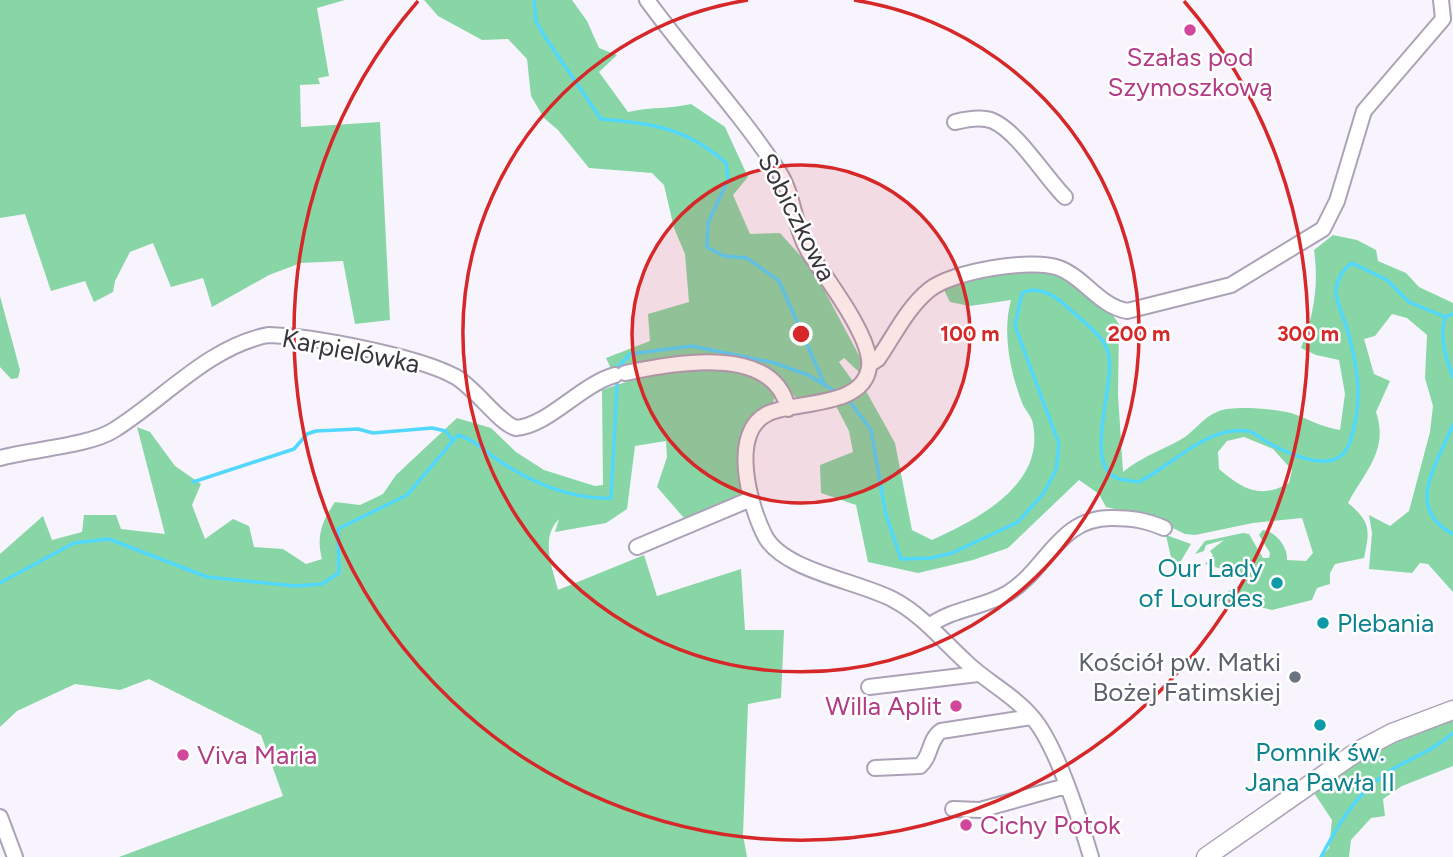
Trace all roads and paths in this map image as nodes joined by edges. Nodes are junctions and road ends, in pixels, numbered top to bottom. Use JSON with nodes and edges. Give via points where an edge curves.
{"nodes":[{"id":1,"x":647,"y":0,"type":"edge"},
{"id":2,"x":1441,"y":0,"type":"edge"},
{"id":3,"x":955,"y":122,"type":"dead end"},
{"id":4,"x":1065,"y":197,"type":"dead end"},
{"id":5,"x":870,"y":364,"type":"junction"},
{"id":6,"x":788,"y":409,"type":"junction"},
{"id":7,"x":0,"y":458,"type":"edge"},
{"id":8,"x":751,"y":499,"type":"junction"},
{"id":9,"x":1164,"y":528,"type":"dead end"},
{"id":10,"x":637,"y":547,"type":"dead end"},
{"id":11,"x":929,"y":626,"type":"junction"},
{"id":12,"x":978,"y":674,"type":"junction"},
{"id":13,"x":869,"y":687,"type":"dead end"},
{"id":14,"x":1453,"y":710,"type":"edge"},
{"id":15,"x":1032,"y":717,"type":"junction"},
{"id":16,"x":875,"y":768,"type":"dead end"},
{"id":17,"x":1066,"y":786,"type":"junction"},
{"id":18,"x":953,"y":808,"type":"dead end"},
{"id":19,"x":0,"y":817,"type":"edge"},
{"id":20,"x":15,"y":857,"type":"edge"},
{"id":21,"x":1091,"y":857,"type":"edge"},
{"id":22,"x":1206,"y":857,"type":"edge"}],
"edges":[{"from":1,"to":5,"type":"street","name":"Sobiczkowa","via":[[781,176],[808,251],[852,317]]},
{"from":2,"to":5,"type":"street","via":[[1443,19],[1364,111],[1337,201],[1323,229],[1231,285],[1127,311],[1061,268],[1041,263],[939,284],[912,307]]},
{"from":3,"to":4,"type":"street","via":[[992,120],[1006,129]]},
{"from":5,"to":6,"type":"street","via":[[862,382],[851,390],[825,402]]},
{"from":6,"to":7,"type":"street","name":"Karpielówka","via":[[784,395],[760,373],[735,364],[695,362],[620,374],[594,383],[535,422],[516,428],[502,420],[479,393],[439,370],[394,356],[268,335],[228,350],[100,437]]},
{"from":6,"to":8,"type":"street","via":[[765,414],[751,430],[746,466]]},
{"from":8,"to":10,"type":"street"},
{"from":8,"to":11,"type":"street","via":[[764,533],[780,555],[878,592]]},
{"from":9,"to":11,"type":"street","via":[[1143,518],[1089,520],[1060,538],[1012,591],[948,614]]},
{"from":11,"to":12,"type":"street"},
{"from":12,"to":13,"type":"street"},
{"from":12,"to":15,"type":"street"},
{"from":14,"to":22,"type":"main road","via":[[1358,751]]},
{"from":15,"to":16,"type":"street","via":[[941,731],[920,766]]},
{"from":15,"to":17,"type":"street"},
{"from":17,"to":18,"type":"street","via":[[980,810]]},
{"from":17,"to":21,"type":"street"},
{"from":19,"to":20,"type":"street"}]}
